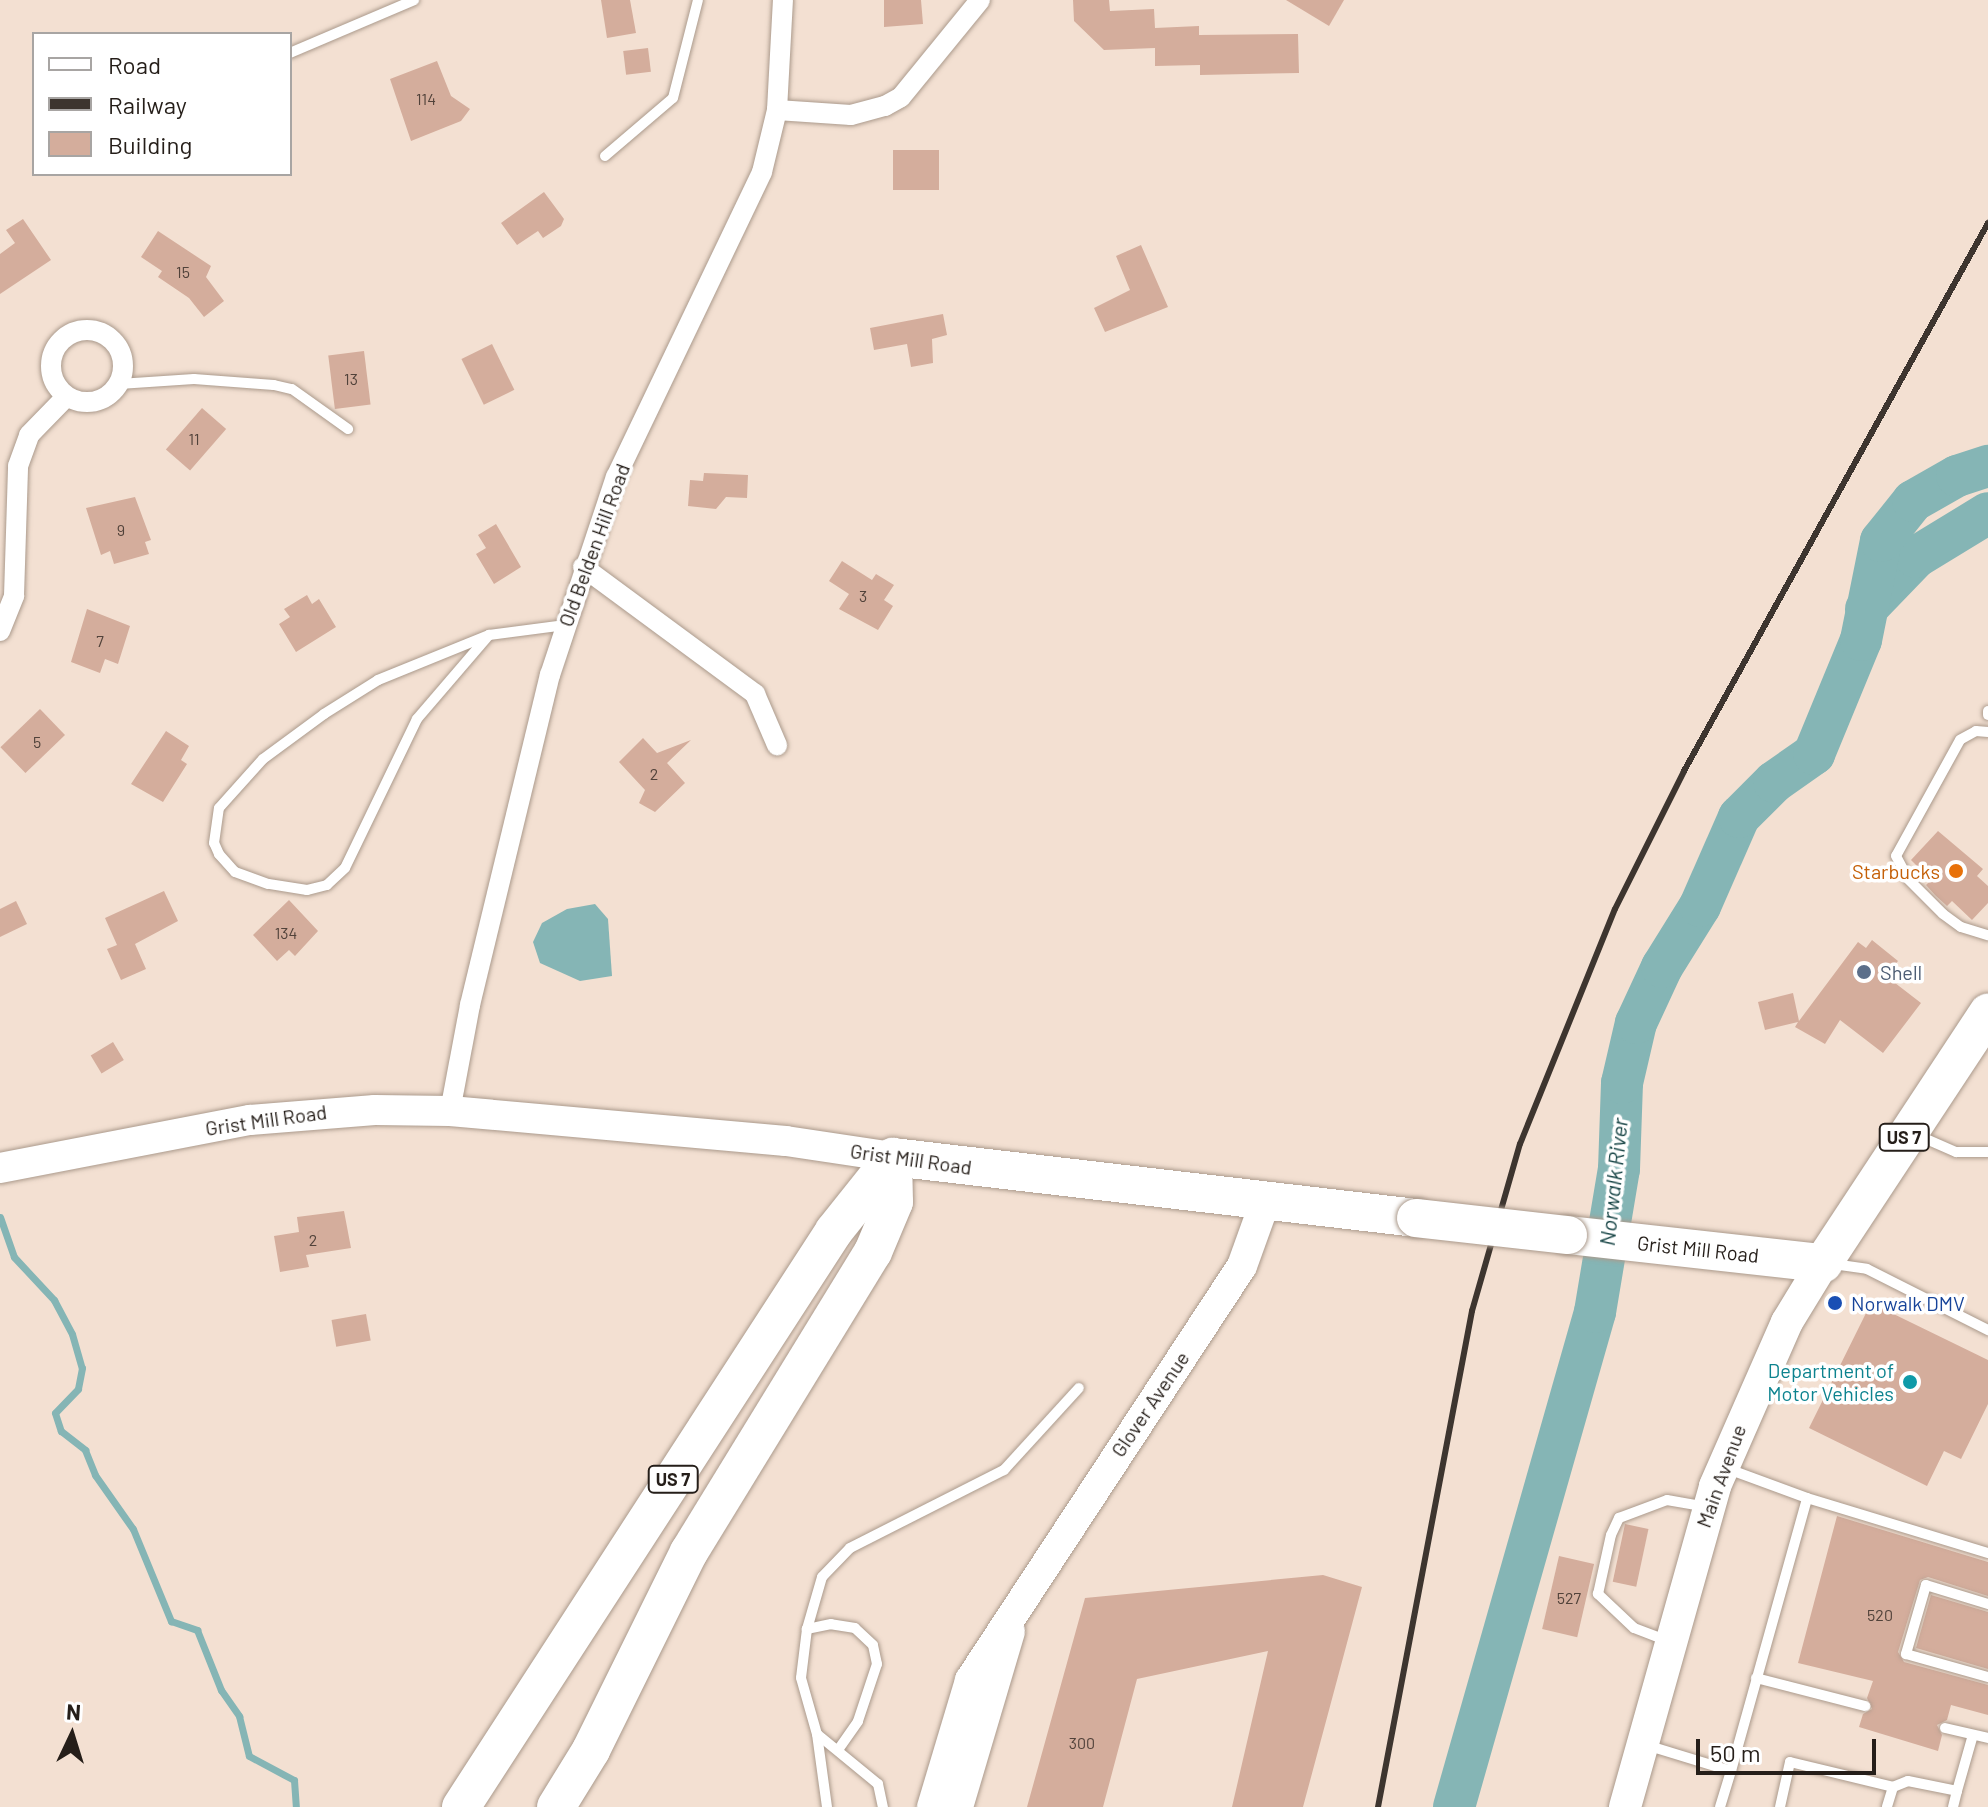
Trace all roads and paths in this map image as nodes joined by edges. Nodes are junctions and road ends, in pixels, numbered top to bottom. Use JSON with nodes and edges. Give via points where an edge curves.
{"nodes":[{"id":1,"x":414,"y":0,"type":"edge"},
{"id":2,"x":698,"y":0,"type":"edge"},
{"id":3,"x":783,"y":0,"type":"edge"},
{"id":4,"x":980,"y":0,"type":"edge"},
{"id":5,"x":292,"y":52,"type":"edge"},
{"id":6,"x":777,"y":110,"type":"junction"},
{"id":7,"x":605,"y":156,"type":"dead end"},
{"id":8,"x":119,"y":384,"type":"junction"},
{"id":9,"x":67,"y":396,"type":"junction"},
{"id":10,"x":348,"y":429,"type":"dead end"},
{"id":11,"x":583,"y":567,"type":"junction"},
{"id":12,"x":565,"y":625,"type":"junction"},
{"id":13,"x":0,"y":631,"type":"edge"},
{"id":14,"x":489,"y":635,"type":"junction"},
{"id":15,"x":1988,"y":732,"type":"edge"},
{"id":16,"x":777,"y":745,"type":"dead end"},
{"id":17,"x":1988,"y":935,"type":"edge"},
{"id":18,"x":1988,"y":1013,"type":"edge"},
{"id":19,"x":450,"y":1111,"type":"junction"},
{"id":20,"x":1908,"y":1131,"type":"junction"},
{"id":21,"x":1988,"y":1152,"type":"edge"},
{"id":22,"x":893,"y":1157,"type":"junction"},
{"id":23,"x":0,"y":1168,"type":"edge"},
{"id":24,"x":1265,"y":1202,"type":"junction"},
{"id":25,"x":1823,"y":1263,"type":"junction"},
{"id":26,"x":1988,"y":1330,"type":"edge"},
{"id":27,"x":1079,"y":1388,"type":"dead end"},
{"id":28,"x":1723,"y":1467,"type":"junction"},
{"id":29,"x":1807,"y":1498,"type":"junction"},
{"id":30,"x":1708,"y":1508,"type":"junction"},
{"id":31,"x":1988,"y":1553,"type":"edge"},
{"id":32,"x":1019,"y":1599,"type":"junction"},
{"id":33,"x":1988,"y":1604,"type":"edge"},
{"id":34,"x":807,"y":1629,"type":"junction"},
{"id":35,"x":1668,"y":1642,"type":"junction"},
{"id":36,"x":1988,"y":1677,"type":"edge"},
{"id":37,"x":1756,"y":1678,"type":"junction"},
{"id":38,"x":1865,"y":1706,"type":"dead end"},
{"id":39,"x":1945,"y":1728,"type":"dead end"},
{"id":40,"x":817,"y":1734,"type":"junction"},
{"id":41,"x":1973,"y":1735,"type":"junction"},
{"id":42,"x":1988,"y":1738,"type":"edge"},
{"id":43,"x":1642,"y":1743,"type":"junction"},
{"id":44,"x":838,"y":1750,"type":"junction"},
{"id":45,"x":1731,"y":1771,"type":"junction"},
{"id":46,"x":1893,"y":1787,"type":"junction"},
{"id":47,"x":1957,"y":1791,"type":"junction"},
{"id":48,"x":461,"y":1807,"type":"edge"},
{"id":49,"x":556,"y":1807,"type":"edge"},
{"id":50,"x":827,"y":1807,"type":"edge"},
{"id":51,"x":883,"y":1807,"type":"edge"},
{"id":52,"x":932,"y":1807,"type":"edge"},
{"id":53,"x":958,"y":1807,"type":"edge"},
{"id":54,"x":1625,"y":1807,"type":"edge"},
{"id":55,"x":1720,"y":1807,"type":"edge"},
{"id":56,"x":1780,"y":1807,"type":"edge"},
{"id":57,"x":1887,"y":1807,"type":"edge"},
{"id":58,"x":1953,"y":1807,"type":"edge"}],
"edges":[{"from":1,"to":5,"type":"lane"},
{"from":2,"to":7,"type":"lane","via":[[673,98]]},
{"from":3,"to":6,"type":"street","name":"Old Belden Hill Road"},
{"from":4,"to":6,"type":"street","via":[[901,97],[885,106],[851,115]]},
{"from":6,"to":11,"type":"street","name":"Old Belden Hill Road","via":[[762,172],[616,477]]},
{"from":8,"to":9,"type":"street","via":[[90,402]]},
{"from":8,"to":9,"type":"street","via":[[123,359],[110,337],[85,329],[73,332],[54,350],[52,375]]},
{"from":8,"to":10,"type":"lane","via":[[194,379],[274,385],[292,389]]},
{"from":9,"to":13,"type":"street","via":[[29,435],[18,466],[14,596]]},
{"from":11,"to":12,"type":"street","name":"Old Belden Hill Road"},
{"from":11,"to":16,"type":"street","via":[[755,694]]},
{"from":12,"to":14,"type":"lane"},
{"from":12,"to":19,"type":"street","name":"Old Belden Hill Road","via":[[470,1005]]},
{"from":14,"to":14,"type":"lane","via":[[378,680],[263,759],[219,808],[214,843],[219,854],[235,872],[268,884],[307,890],[327,885],[345,868],[417,719]]},
{"from":15,"to":17,"type":"lane","via":[[1976,731],[1960,740],[1896,856],[1908,879],[1943,914],[1961,927]]},
{"from":18,"to":20,"type":"highway","name":"Main Avenue","number":"US 7"},
{"from":19,"to":22,"type":"street","name":"Grist Mill Road","via":[[786,1141]]},
{"from":19,"to":23,"type":"street","name":"Grist Mill Road","via":[[292,1114]]},
{"from":20,"to":21,"type":"lane","via":[[1956,1152]]},
{"from":20,"to":25,"type":"highway","name":"Main Avenue","number":"US 7"},
{"from":22,"to":24,"type":"highway","name":"Grist Mill Road"},
{"from":22,"to":48,"type":"highway","number":"US 7","via":[[834,1231]]},
{"from":22,"to":49,"type":"highway","number":"US 7","via":[[894,1202],[873,1252],[689,1552],[591,1750]]},
{"from":24,"to":25,"type":"highway","name":"Grist Mill Road","bridge":true},
{"from":24,"to":32,"type":"street","name":"Glover Avenue","via":[[1242,1266]]},
{"from":25,"to":26,"type":"lane","via":[[1867,1269]]},
{"from":25,"to":28,"type":"main road","name":"Main Avenue","via":[[1787,1322]]},
{"from":27,"to":34,"type":"lane","via":[[1004,1470],[850,1548],[822,1577],[810,1604]]},
{"from":28,"to":29,"type":"lane"},
{"from":28,"to":30,"type":"main road","name":"Main Avenue"},
{"from":29,"to":31,"type":"lane"},
{"from":29,"to":37,"type":"lane"},
{"from":30,"to":35,"type":"main road","name":"Main Avenue"},
{"from":30,"to":35,"type":"lane","via":[[1667,1500],[1619,1518],[1611,1535],[1598,1594],[1634,1628]]},
{"from":32,"to":52,"type":"street","name":"Glover Avenue","via":[[970,1680]]},
{"from":32,"to":53,"type":"street","name":"Glover Avenue"},
{"from":33,"to":36,"type":"lane","via":[[1926,1585],[1906,1654]]},
{"from":34,"to":40,"type":"lane","via":[[801,1678]]},
{"from":34,"to":44,"type":"lane","via":[[831,1624],[855,1628],[873,1645],[877,1664],[871,1686],[858,1721]]},
{"from":35,"to":43,"type":"main road","name":"Main Avenue"},
{"from":37,"to":38,"type":"lane"},
{"from":37,"to":45,"type":"lane"},
{"from":39,"to":41,"type":"lane"},
{"from":40,"to":44,"type":"lane"},
{"from":40,"to":50,"type":"lane"},
{"from":41,"to":42,"type":"lane"},
{"from":41,"to":47,"type":"lane"},
{"from":43,"to":45,"type":"lane"},
{"from":43,"to":54,"type":"main road","name":"Main Avenue"},
{"from":44,"to":51,"type":"lane","via":[[878,1784]]},
{"from":45,"to":55,"type":"lane"},
{"from":46,"to":47,"type":"lane","via":[[1908,1781]]},
{"from":46,"to":56,"type":"lane","via":[[1790,1762]]},
{"from":46,"to":57,"type":"lane"},
{"from":47,"to":58,"type":"lane"}]}
